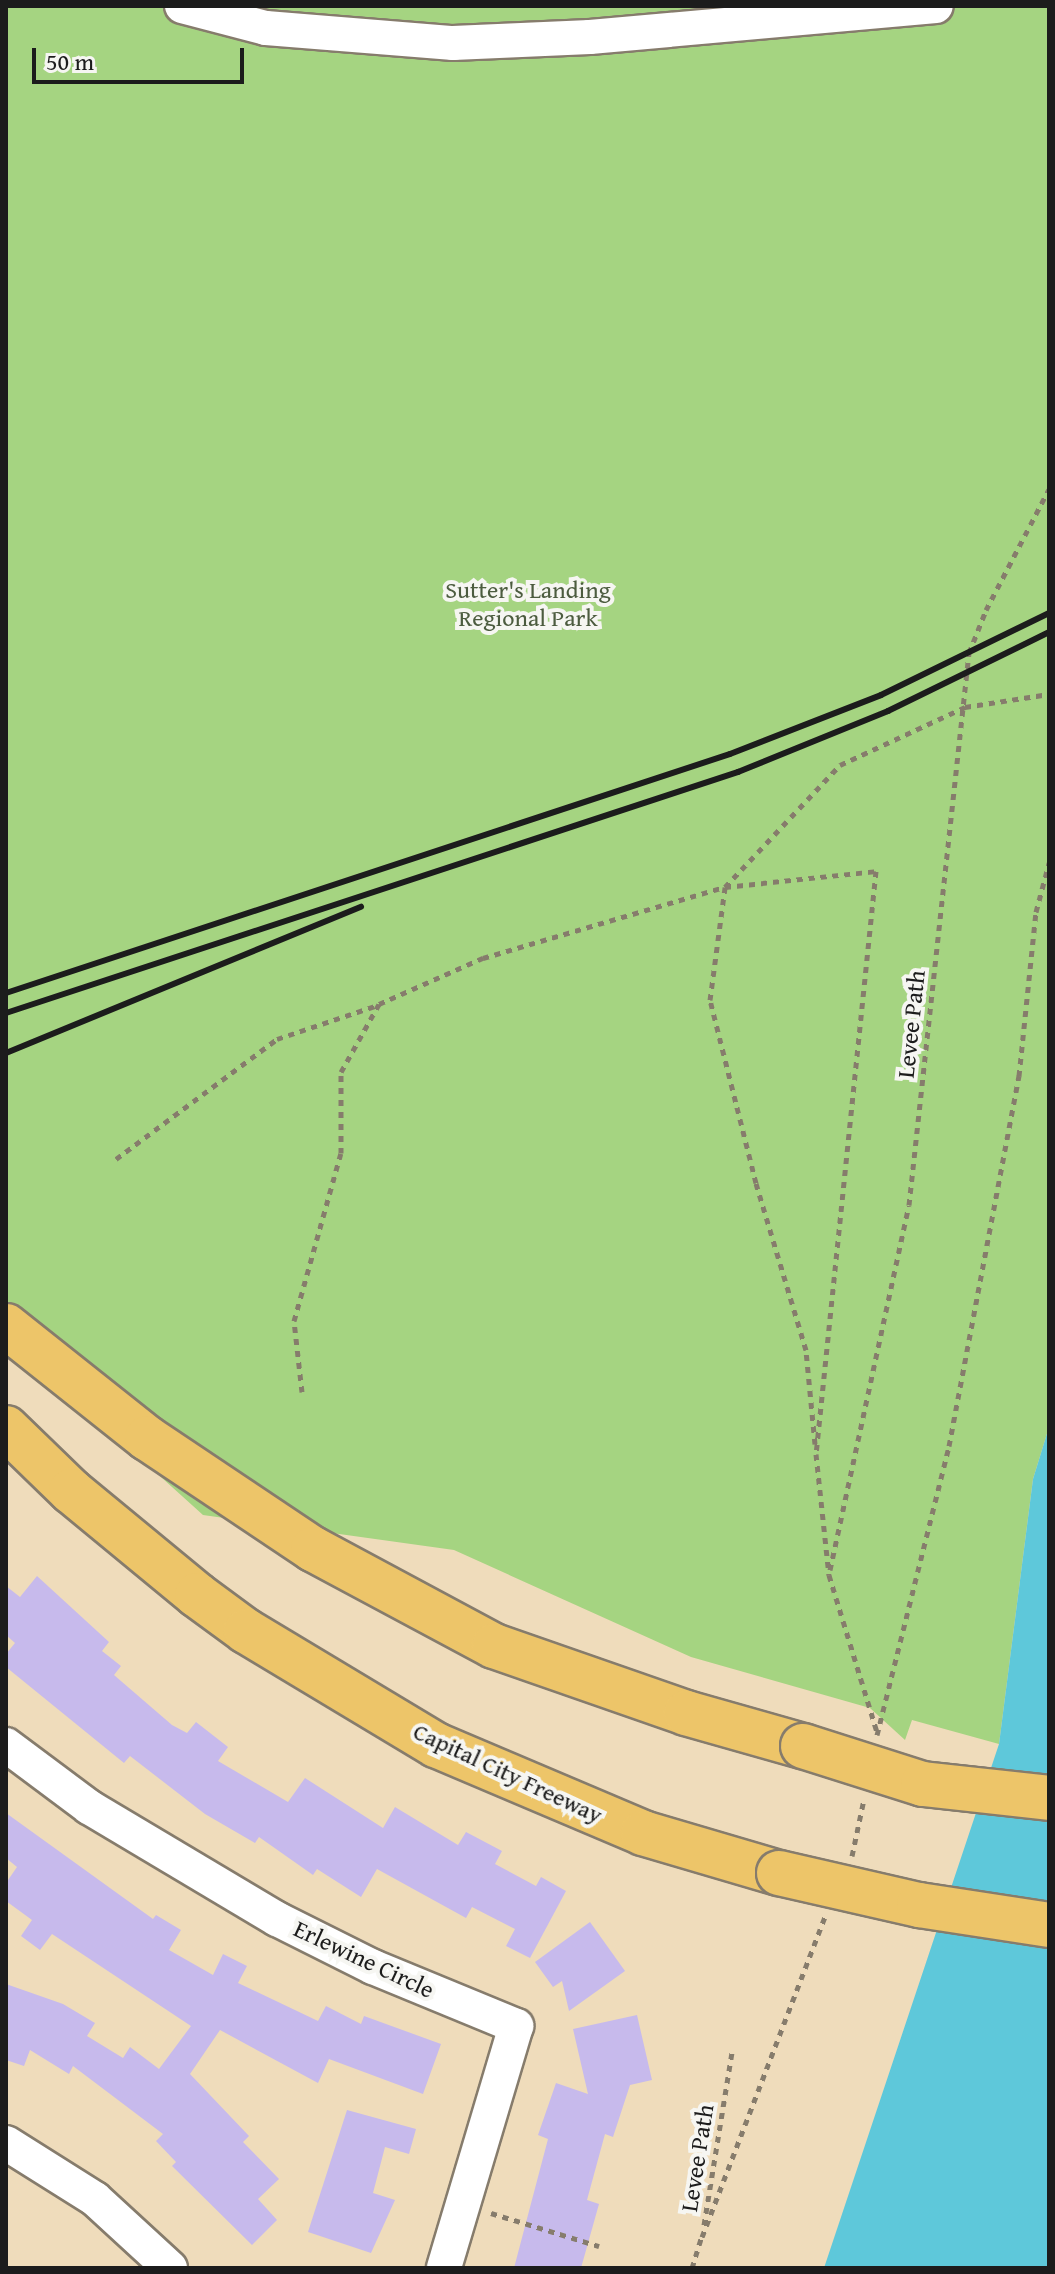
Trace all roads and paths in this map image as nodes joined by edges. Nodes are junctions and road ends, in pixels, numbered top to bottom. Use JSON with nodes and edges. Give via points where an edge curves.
{"nodes":[{"id":1,"x":182,"y":6,"type":"edge"},
{"id":2,"x":936,"y":6,"type":"edge"},
{"id":3,"x":1049,"y":489,"type":"edge"},
{"id":4,"x":1049,"y":694,"type":"edge"},
{"id":5,"x":965,"y":707,"type":"junction"},
{"id":6,"x":1049,"y":863,"type":"edge"},
{"id":7,"x":725,"y":887,"type":"junction"},
{"id":8,"x":379,"y":1004,"type":"junction"},
{"id":9,"x":116,"y":1159,"type":"dead end"},
{"id":10,"x":6,"y":1326,"type":"edge"},
{"id":11,"x":302,"y":1392,"type":"dead end"},
{"id":12,"x":6,"y":1428,"type":"edge"},
{"id":13,"x":816,"y":1455,"type":"junction"},
{"id":14,"x":829,"y":1575,"type":"junction"},
{"id":15,"x":878,"y":1733,"type":"junction"},
{"id":16,"x":6,"y":1745,"type":"edge"},
{"id":17,"x":875,"y":1748,"type":"dead end"},
{"id":18,"x":865,"y":1794,"type":"dead end"},
{"id":19,"x":1049,"y":1798,"type":"edge"},
{"id":20,"x":846,"y":1870,"type":"dead end"},
{"id":21,"x":826,"y":1914,"type":"dead end"},
{"id":22,"x":1049,"y":1925,"type":"edge"},
{"id":23,"x":732,"y":2052,"type":"dead end"},
{"id":24,"x":6,"y":2143,"type":"edge"},
{"id":25,"x":463,"y":2204,"type":"junction"},
{"id":26,"x":702,"y":2237,"type":"junction"},
{"id":27,"x":599,"y":2246,"type":"dead end"},
{"id":28,"x":170,"y":2268,"type":"edge"},
{"id":29,"x":444,"y":2268,"type":"edge"},
{"id":30,"x":692,"y":2268,"type":"edge"}],
"edges":[{"from":1,"to":2,"type":"street","via":[[266,28],[453,43],[590,37]]},
{"from":3,"to":5,"type":"path","name":"Levee Path","via":[[980,624],[969,653]]},
{"from":4,"to":5,"type":"path"},
{"from":5,"to":7,"type":"path","via":[[840,765]]},
{"from":5,"to":14,"type":"path","name":"Levee Path","via":[[909,1205]]},
{"from":6,"to":15,"type":"path","via":[[1036,912],[1019,1076],[949,1446]]},
{"from":7,"to":8,"type":"path","via":[[483,958]]},
{"from":7,"to":13,"type":"path","via":[[710,1000],[756,1183],[806,1350]]},
{"from":7,"to":13,"type":"path","via":[[876,871]]},
{"from":8,"to":9,"type":"path","via":[[277,1039]]},
{"from":8,"to":11,"type":"path","via":[[341,1072],[341,1153],[294,1321]]},
{"from":10,"to":19,"type":"highway","bridge":true,"via":[[147,1438],[313,1549],[494,1646],[686,1713],[923,1784]]},
{"from":12,"to":22,"type":"highway","name":"Capital City Freeway","bridge":true,"via":[[71,1491],[197,1595],[246,1631],[436,1745],[643,1833],[779,1873],[919,1905]]},
{"from":13,"to":14,"type":"path"},
{"from":14,"to":15,"type":"path"},
{"from":15,"to":17,"type":"path"},
{"from":16,"to":25,"type":"street","name":"Erlewine Circle","via":[[89,1807],[277,1919],[373,1967],[516,2026]]},
{"from":18,"to":20,"type":"path"},
{"from":21,"to":26,"type":"path"},
{"from":23,"to":26,"type":"path","name":"Levee Path"},
{"from":24,"to":28,"type":"street","via":[[95,2199]]},
{"from":25,"to":27,"type":"path"},
{"from":25,"to":29,"type":"street","name":"Erlewine Circle"},
{"from":26,"to":30,"type":"path","name":"Levee Path"}]}
